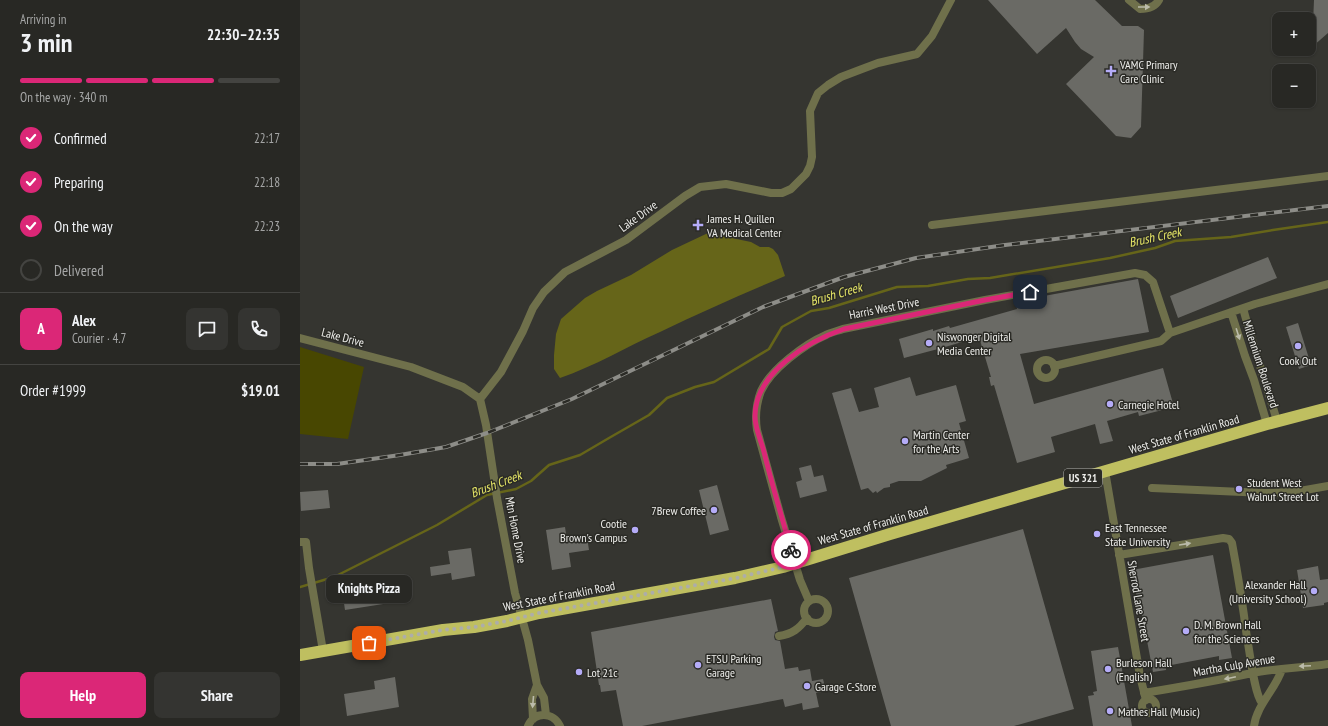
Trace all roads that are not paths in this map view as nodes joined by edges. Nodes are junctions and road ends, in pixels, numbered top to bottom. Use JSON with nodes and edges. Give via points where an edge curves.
{"nodes":[{"id":1,"x":951,"y":0,"type":"edge"},
{"id":2,"x":1128,"y":0,"type":"edge"},
{"id":3,"x":1159,"y":0,"type":"edge"},
{"id":4,"x":1328,"y":176,"type":"edge"},
{"id":5,"x":932,"y":225,"type":"dead end"},
{"id":6,"x":1328,"y":284,"type":"edge"},
{"id":7,"x":1243,"y":308,"type":"junction"},
{"id":8,"x":1231,"y":312,"type":"junction"},
{"id":9,"x":1170,"y":333,"type":"junction"},
{"id":10,"x":300,"y":338,"type":"edge"},
{"id":11,"x":1054,"y":366,"type":"dead end"},
{"id":12,"x":480,"y":399,"type":"junction"},
{"id":13,"x":1328,"y":408,"type":"edge"},
{"id":14,"x":1272,"y":423,"type":"junction"},
{"id":15,"x":1105,"y":471,"type":"junction"},
{"id":16,"x":1328,"y":486,"type":"edge"},
{"id":17,"x":1152,"y":488,"type":"dead end"},
{"id":18,"x":303,"y":542,"type":"edge"},
{"id":19,"x":1119,"y":555,"type":"junction"},
{"id":20,"x":795,"y":563,"type":"junction"},
{"id":21,"x":809,"y":601,"type":"junction"},
{"id":22,"x":522,"y":617,"type":"junction"},
{"id":23,"x":807,"y":618,"type":"junction"},
{"id":24,"x":779,"y":636,"type":"dead end"},
{"id":25,"x":324,"y":651,"type":"junction"},
{"id":26,"x":300,"y":655,"type":"edge"},
{"id":27,"x":1328,"y":664,"type":"edge"},
{"id":28,"x":1282,"y":669,"type":"junction"},
{"id":29,"x":1253,"y":673,"type":"junction"},
{"id":30,"x":537,"y":686,"type":"junction"},
{"id":31,"x":1145,"y":696,"type":"junction"},
{"id":32,"x":1262,"y":703,"type":"junction"},
{"id":33,"x":546,"y":715,"type":"junction"},
{"id":34,"x":533,"y":719,"type":"junction"},
{"id":35,"x":528,"y":726,"type":"edge"},
{"id":36,"x":560,"y":726,"type":"edge"},
{"id":37,"x":1254,"y":726,"type":"edge"}],
"edges":[{"from":1,"to":12,"type":"street","name":"Lake Drive","via":[[932,36],[917,54],[862,68],[828,84],[818,93],[810,111],[810,166],[791,190],[771,193],[726,184],[700,187],[626,240],[565,272],[544,292],[533,308],[501,372]]},
{"from":2,"to":3,"type":"street","one_way":true,"via":[[1140,8],[1154,6]]},
{"from":4,"to":5,"type":"street"},
{"from":6,"to":7,"type":"street"},
{"from":7,"to":8,"type":"street"},
{"from":7,"to":14,"type":"street","via":[[1262,369]]},
{"from":8,"to":9,"type":"street"},
{"from":8,"to":14,"type":"street","name":"Millennium Boulevard","one_way":true,"via":[[1245,356]]},
{"from":9,"to":11,"type":"street","via":[[1160,341]]},
{"from":9,"to":20,"type":"street","name":"Harris West Drive","via":[[1153,282],[1145,275],[1135,273],[860,325],[826,335],[809,344],[767,380],[761,391],[755,416]]},
{"from":10,"to":12,"type":"street","name":"Lake Drive","via":[[411,367],[463,387]]},
{"from":12,"to":22,"type":"street","name":"Mtn Home Drive","via":[[515,594]]},
{"from":13,"to":14,"type":"highway","name":"West State of Franklin Road","number":"US 321"},
{"from":14,"to":15,"type":"highway","name":"West State of Franklin Road","number":"US 321"},
{"from":15,"to":19,"type":"street","name":"Sherrod Lane Street"},
{"from":15,"to":20,"type":"highway","name":"West State of Franklin Road","number":"US 321"},
{"from":16,"to":17,"type":"street","via":[[1294,492],[1266,493]]},
{"from":18,"to":25,"type":"street"},
{"from":19,"to":29,"type":"street","one_way":true,"via":[[1228,539],[1232,543],[1237,568]]},
{"from":19,"to":31,"type":"street","name":"Sherrod Lane Street"},
{"from":20,"to":21,"type":"street","name":"Harris West Drive"},
{"from":20,"to":22,"type":"highway","name":"West State of Franklin Road","number":"US 321","via":[[736,578]]},
{"from":21,"to":23,"type":"street","via":[[804,611]]},
{"from":21,"to":23,"type":"street","via":[[820,600],[826,605],[828,613],[824,620],[817,623]]},
{"from":22,"to":25,"type":"highway","name":"West State of Franklin Road","number":"US 321"},
{"from":22,"to":30,"type":"street","name":"Mtn Home Drive"},
{"from":23,"to":24,"type":"street","via":[[798,630]]},
{"from":25,"to":26,"type":"highway","name":"West State of Franklin Road","number":"US 321"},
{"from":27,"to":28,"type":"street","name":"Martha Culp Avenue","one_way":true},
{"from":28,"to":29,"type":"street","name":"Martha Culp Avenue"},
{"from":28,"to":32,"type":"street"},
{"from":29,"to":31,"type":"street","name":"Martha Culp Avenue","one_way":true},
{"from":29,"to":32,"type":"street","via":[[1258,699]]},
{"from":30,"to":33,"type":"street","via":[[544,698]]},
{"from":30,"to":34,"type":"street","one_way":true,"via":[[532,699]]},
{"from":31,"to":31,"type":"street","via":[[1155,702],[1156,708],[1152,713],[1146,713],[1142,708]]},
{"from":32,"to":37,"type":"street"},
{"from":33,"to":34,"type":"street"},
{"from":33,"to":36,"type":"street","via":[[556,720]]},
{"from":34,"to":35,"type":"street"}]}
